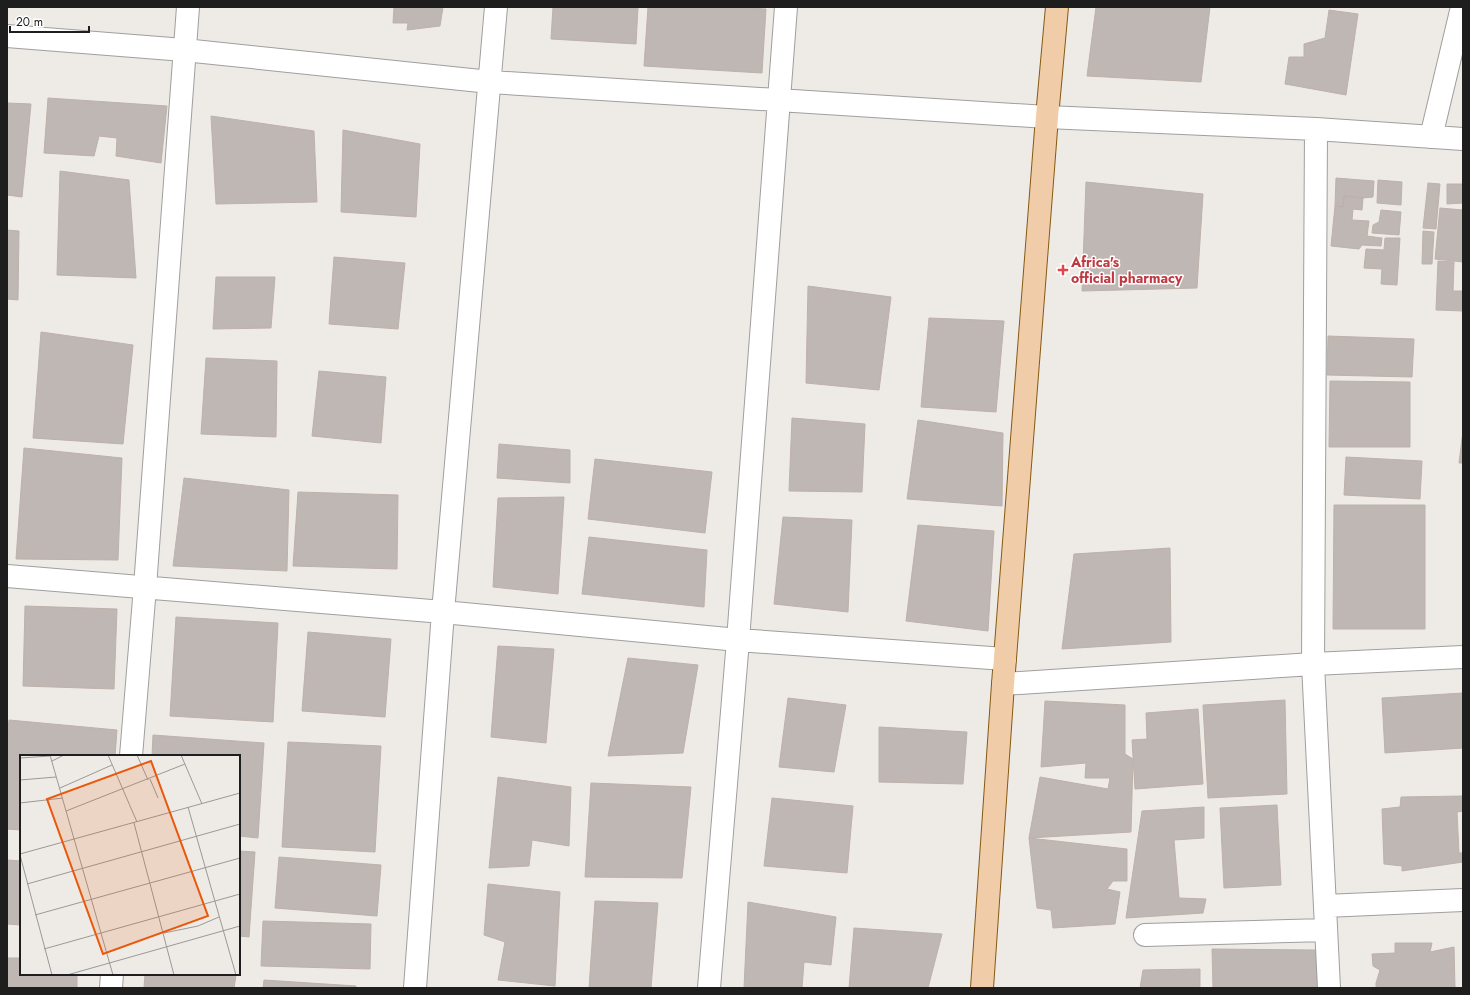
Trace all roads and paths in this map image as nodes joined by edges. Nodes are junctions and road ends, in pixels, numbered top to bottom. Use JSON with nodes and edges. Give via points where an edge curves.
{"nodes":[{"id":1,"x":188,"y":7,"type":"edge"},
{"id":2,"x":496,"y":7,"type":"edge"},
{"id":3,"x":786,"y":7,"type":"edge"},
{"id":4,"x":1057,"y":7,"type":"edge"},
{"id":5,"x":1462,"y":7,"type":"edge"},
{"id":6,"x":7,"y":36,"type":"edge"},
{"id":7,"x":184,"y":50,"type":"junction"},
{"id":8,"x":490,"y":82,"type":"junction"},
{"id":9,"x":779,"y":100,"type":"junction"},
{"id":10,"x":1047,"y":117,"type":"junction"},
{"id":11,"x":1316,"y":129,"type":"junction"},
{"id":12,"x":1431,"y":137,"type":"junction"},
{"id":13,"x":1463,"y":139,"type":"edge"},
{"id":14,"x":7,"y":576,"type":"edge"},
{"id":15,"x":145,"y":587,"type":"junction"},
{"id":16,"x":443,"y":612,"type":"junction"},
{"id":17,"x":738,"y":640,"type":"junction"},
{"id":18,"x":1463,"y":657,"type":"edge"},
{"id":19,"x":1005,"y":659,"type":"junction"},
{"id":20,"x":1313,"y":664,"type":"junction"},
{"id":21,"x":1003,"y":684,"type":"junction"},
{"id":22,"x":131,"y":755,"type":"edge"},
{"id":23,"x":1463,"y":900,"type":"edge"},
{"id":24,"x":1325,"y":906,"type":"junction"},
{"id":25,"x":1326,"y":930,"type":"junction"},
{"id":26,"x":1145,"y":935,"type":"dead end"},
{"id":27,"x":112,"y":975,"type":"edge"},
{"id":28,"x":111,"y":988,"type":"edge"},
{"id":29,"x":415,"y":988,"type":"edge"},
{"id":30,"x":709,"y":988,"type":"edge"},
{"id":31,"x":982,"y":988,"type":"edge"},
{"id":32,"x":1329,"y":988,"type":"edge"}],
"edges":[{"from":1,"to":7,"type":"street"},
{"from":2,"to":8,"type":"street"},
{"from":3,"to":9,"type":"street"},
{"from":4,"to":10,"type":"main road"},
{"from":5,"to":12,"type":"street"},
{"from":6,"to":7,"type":"street"},
{"from":7,"to":8,"type":"street"},
{"from":7,"to":15,"type":"street"},
{"from":8,"to":9,"type":"street"},
{"from":8,"to":16,"type":"street"},
{"from":9,"to":10,"type":"street"},
{"from":9,"to":17,"type":"street"},
{"from":10,"to":11,"type":"street"},
{"from":10,"to":19,"type":"main road"},
{"from":11,"to":12,"type":"street"},
{"from":11,"to":20,"type":"street"},
{"from":12,"to":13,"type":"street"},
{"from":14,"to":15,"type":"street"},
{"from":15,"to":16,"type":"street"},
{"from":15,"to":22,"type":"street"},
{"from":16,"to":17,"type":"street"},
{"from":16,"to":29,"type":"street"},
{"from":17,"to":19,"type":"street"},
{"from":17,"to":30,"type":"street"},
{"from":18,"to":20,"type":"street"},
{"from":19,"to":21,"type":"main road"},
{"from":20,"to":21,"type":"street"},
{"from":20,"to":24,"type":"street"},
{"from":21,"to":31,"type":"main road"},
{"from":23,"to":24,"type":"street"},
{"from":24,"to":25,"type":"street"},
{"from":25,"to":26,"type":"street"},
{"from":25,"to":32,"type":"street"},
{"from":27,"to":28,"type":"street"}]}
